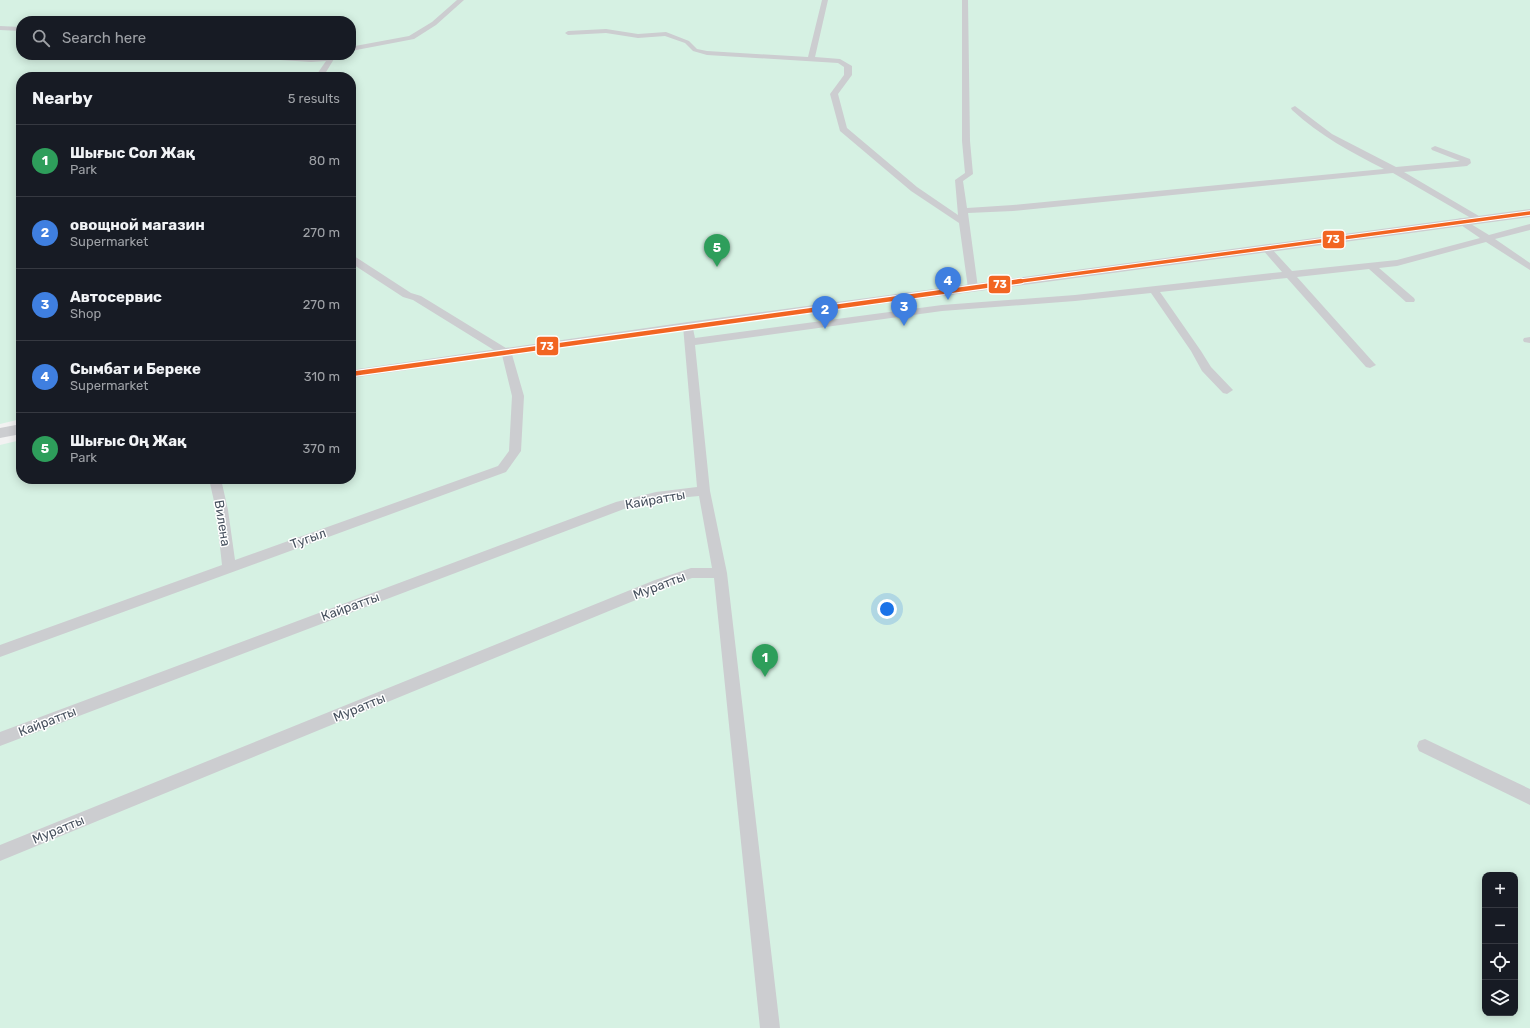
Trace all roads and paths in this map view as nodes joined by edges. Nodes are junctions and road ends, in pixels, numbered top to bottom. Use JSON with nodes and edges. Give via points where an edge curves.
{"nodes":[{"id":1,"x":461,"y":0,"type":"edge"},
{"id":2,"x":826,"y":0,"type":"edge"},
{"id":3,"x":965,"y":0,"type":"edge"},
{"id":4,"x":0,"y":28,"type":"edge"},
{"id":5,"x":16,"y":29,"type":"edge"},
{"id":6,"x":568,"y":32,"type":"dead end"},
{"id":7,"x":356,"y":47,"type":"edge"},
{"id":8,"x":811,"y":59,"type":"junction"},
{"id":9,"x":332,"y":60,"type":"edge"},
{"id":10,"x":323,"y":72,"type":"edge"},
{"id":11,"x":1295,"y":108,"type":"dead end"},
{"id":12,"x":1435,"y":148,"type":"dead end"},
{"id":13,"x":1395,"y":171,"type":"junction"},
{"id":14,"x":963,"y":211,"type":"junction"},
{"id":15,"x":1530,"y":213,"type":"edge"},
{"id":16,"x":1480,"y":219,"type":"junction"},
{"id":17,"x":963,"y":222,"type":"junction"},
{"id":18,"x":1461,"y":222,"type":"junction"},
{"id":19,"x":1530,"y":227,"type":"edge"},
{"id":20,"x":1487,"y":238,"type":"junction"},
{"id":21,"x":1267,"y":249,"type":"junction"},
{"id":22,"x":356,"y":262,"type":"edge"},
{"id":23,"x":1370,"y":265,"type":"junction"},
{"id":24,"x":1530,"y":267,"type":"edge"},
{"id":25,"x":1288,"y":274,"type":"junction"},
{"id":26,"x":973,"y":288,"type":"junction"},
{"id":27,"x":1154,"y":290,"type":"junction"},
{"id":28,"x":1410,"y":300,"type":"dead end"},
{"id":29,"x":688,"y":326,"type":"junction"},
{"id":30,"x":691,"y":342,"type":"junction"},
{"id":31,"x":507,"y":352,"type":"junction"},
{"id":32,"x":1370,"y":365,"type":"dead end"},
{"id":33,"x":356,"y":373,"type":"edge"},
{"id":34,"x":1227,"y":390,"type":"dead end"},
{"id":35,"x":16,"y":430,"type":"edge"},
{"id":36,"x":0,"y":433,"type":"edge"},
{"id":37,"x":216,"y":484,"type":"edge"},
{"id":38,"x":704,"y":491,"type":"junction"},
{"id":39,"x":229,"y":566,"type":"junction"},
{"id":40,"x":720,"y":573,"type":"junction"},
{"id":41,"x":0,"y":651,"type":"edge"},
{"id":42,"x":0,"y":739,"type":"edge"},
{"id":43,"x":1425,"y":746,"type":"dead end"},
{"id":44,"x":1530,"y":797,"type":"edge"},
{"id":45,"x":0,"y":853,"type":"edge"},
{"id":46,"x":770,"y":1028,"type":"edge"}],
"edges":[{"from":1,"to":7,"type":"street","via":[[430,26],[405,40]]},
{"from":2,"to":8,"type":"street"},
{"from":3,"to":14,"type":"street","via":[[966,141],[969,174],[959,180]]},
{"from":4,"to":5,"type":"street"},
{"from":6,"to":8,"type":"street","via":[[606,31],[638,36],[666,34],[687,42],[694,50],[707,53]]},
{"from":8,"to":17,"type":"street","via":[[840,61],[848,66],[848,75],[834,94],[843,128],[914,189]]},
{"from":9,"to":10,"type":"street"},
{"from":11,"to":13,"type":"street","via":[[1318,130],[1333,140]]},
{"from":12,"to":13,"type":"street","via":[[1467,163]]},
{"from":13,"to":14,"type":"street","via":[[1021,208]]},
{"from":13,"to":16,"type":"street"},
{"from":14,"to":17,"type":"street"},
{"from":15,"to":16,"type":"street"},
{"from":16,"to":18,"type":"street"},
{"from":17,"to":26,"type":"street"},
{"from":18,"to":20,"type":"street"},
{"from":18,"to":21,"type":"street"},
{"from":19,"to":20,"type":"street"},
{"from":20,"to":23,"type":"street","via":[[1397,263]]},
{"from":20,"to":24,"type":"street"},
{"from":21,"to":25,"type":"street"},
{"from":21,"to":26,"type":"street"},
{"from":22,"to":31,"type":"street"},
{"from":23,"to":25,"type":"street"},
{"from":23,"to":28,"type":"street"},
{"from":25,"to":27,"type":"street"},
{"from":25,"to":32,"type":"street"},
{"from":26,"to":29,"type":"street"},
{"from":27,"to":30,"type":"street","via":[[942,308]]},
{"from":27,"to":34,"type":"street","via":[[1206,369]]},
{"from":29,"to":30,"type":"street"},
{"from":29,"to":31,"type":"street"},
{"from":30,"to":38,"type":"street"},
{"from":31,"to":33,"type":"street"},
{"from":31,"to":39,"type":"street","name":"Тугыл","via":[[518,396],[515,451],[502,469]]},
{"from":35,"to":36,"type":"street"},
{"from":37,"to":39,"type":"street","name":"Вилена"},
{"from":38,"to":40,"type":"street"},
{"from":38,"to":42,"type":"street","name":"Кайратты","via":[[656,496],[621,505]]},
{"from":39,"to":41,"type":"street","name":"Тугыл"},
{"from":40,"to":45,"type":"street","name":"Муратты","via":[[691,573],[660,584]]},
{"from":40,"to":46,"type":"street"},
{"from":43,"to":44,"type":"street"}]}
